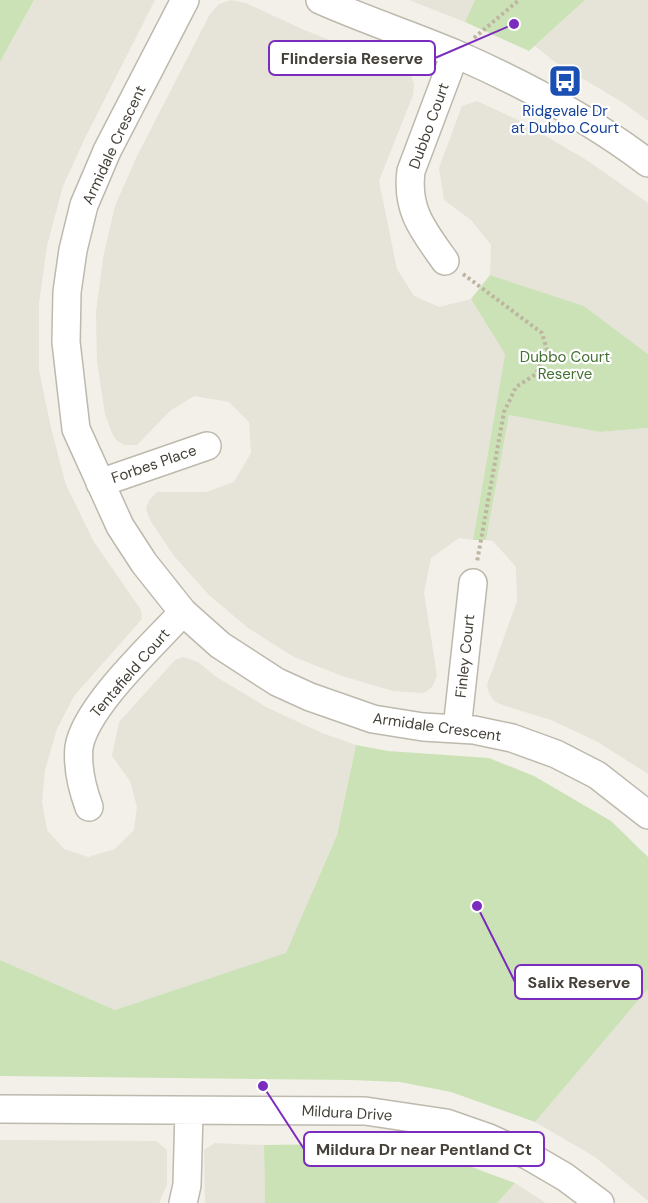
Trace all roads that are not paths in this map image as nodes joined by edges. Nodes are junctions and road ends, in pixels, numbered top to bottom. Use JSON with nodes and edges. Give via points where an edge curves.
{"nodes":[{"id":1,"x":185,"y":0,"type":"edge"},
{"id":2,"x":320,"y":0,"type":"edge"},
{"id":3,"x":455,"y":54,"type":"junction"},
{"id":4,"x":648,"y":163,"type":"edge"},
{"id":5,"x":445,"y":261,"type":"road end"},
{"id":6,"x":207,"y":446,"type":"dead end"},
{"id":7,"x":100,"y":483,"type":"junction"},
{"id":8,"x":473,"y":583,"type":"road end"},
{"id":9,"x":183,"y":612,"type":"junction"},
{"id":10,"x":457,"y":729,"type":"junction"},
{"id":11,"x":89,"y":807,"type":"dead end"},
{"id":12,"x":648,"y":815,"type":"edge"},
{"id":13,"x":0,"y":1109,"type":"edge"},
{"id":14,"x":189,"y":1111,"type":"junction"},
{"id":15,"x":183,"y":1203,"type":"edge"},
{"id":16,"x":600,"y":1203,"type":"edge"}],
"edges":[{"from":1,"to":7,"type":"street","name":"Armidale Crescent","via":[[107,151],[84,205],[73,250],[67,292],[69,380],[76,429]]},
{"from":2,"to":3,"type":"street"},
{"from":3,"to":4,"type":"street","via":[[579,117]]},
{"from":3,"to":5,"type":"street","name":"Dubbo Court","via":[[411,171],[409,187],[418,223]]},
{"from":6,"to":7,"type":"street","name":"Forbes Place"},
{"from":7,"to":9,"type":"street","name":"Armidale Crescent","via":[[120,526]]},
{"from":8,"to":10,"type":"street","name":"Finley Court"},
{"from":9,"to":10,"type":"street","name":"Armidale Crescent","via":[[228,650],[276,682],[310,697],[373,719]]},
{"from":9,"to":11,"type":"street","name":"Tentafield Court","via":[[114,688],[88,723],[79,760],[82,789]]},
{"from":10,"to":12,"type":"street","name":"Armidale Crescent","via":[[512,738],[556,754],[597,776]]},
{"from":13,"to":14,"type":"street","name":"Mildura Drive"},
{"from":14,"to":15,"type":"street"},
{"from":14,"to":16,"type":"street","name":"Mildura Drive","via":[[365,1111],[446,1123],[529,1156]]}]}
